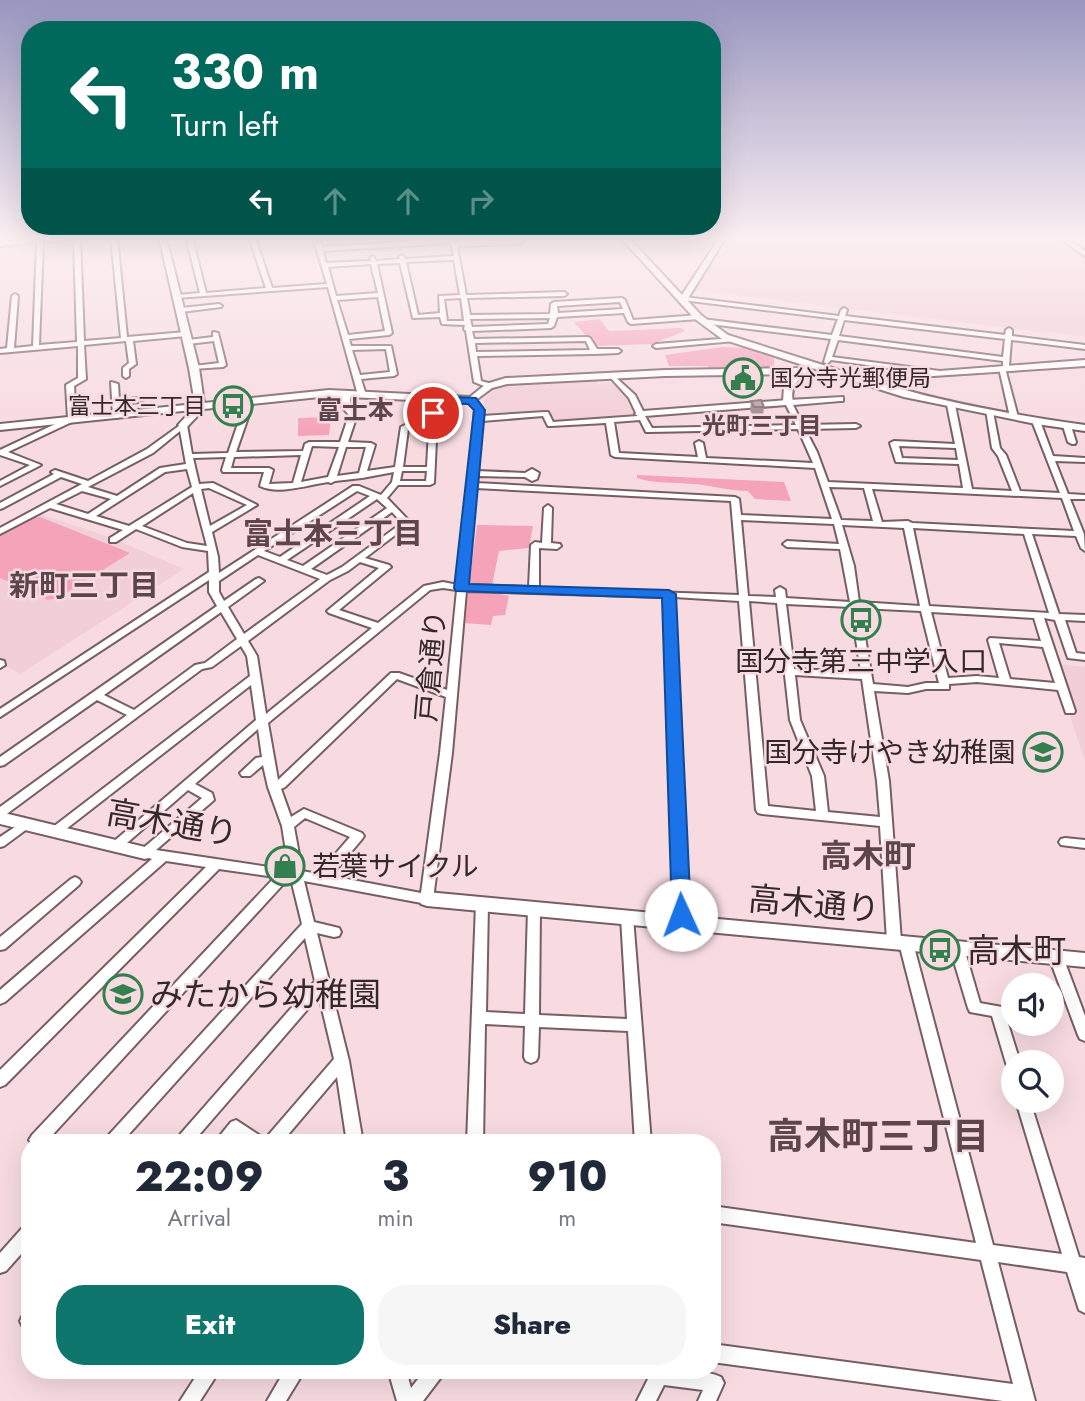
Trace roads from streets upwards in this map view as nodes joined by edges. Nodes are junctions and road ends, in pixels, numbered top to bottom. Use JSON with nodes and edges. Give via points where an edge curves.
{"nodes":[{"id":1,"x":14,"y":302,"type":"edge"},
{"id":2,"x":37,"y":302,"type":"edge"},
{"id":3,"x":78,"y":302,"type":"edge"},
{"id":4,"x":122,"y":302,"type":"edge"},
{"id":5,"x":179,"y":302,"type":"edge"},
{"id":6,"x":335,"y":302,"type":"edge"},
{"id":7,"x":383,"y":302,"type":"edge"},
{"id":8,"x":412,"y":302,"type":"edge"},
{"id":9,"x":442,"y":302,"type":"edge"},
{"id":10,"x":463,"y":302,"type":"edge"},
{"id":11,"x":576,"y":302,"type":"edge"},
{"id":12,"x":623,"y":302,"type":"edge"},
{"id":13,"x":685,"y":302,"type":"edge"},
{"id":14,"x":710,"y":302,"type":"edge"},
{"id":15,"x":219,"y":306,"type":"dead end"},
{"id":16,"x":181,"y":310,"type":"junction"},
{"id":17,"x":626,"y":311,"type":"junction"},
{"id":18,"x":37,"y":312,"type":"junction"},
{"id":19,"x":843,"y":314,"type":"junction"},
{"id":20,"x":12,"y":315,"type":"junction"},
{"id":21,"x":443,"y":315,"type":"junction"},
{"id":22,"x":553,"y":315,"type":"junction"},
{"id":23,"x":701,"y":319,"type":"junction"},
{"id":24,"x":467,"y":323,"type":"junction"},
{"id":25,"x":377,"y":334,"type":"junction"},
{"id":26,"x":1009,"y":334,"type":"junction"},
{"id":27,"x":345,"y":337,"type":"junction"},
{"id":28,"x":187,"y":338,"type":"junction"},
{"id":29,"x":835,"y":338,"type":"junction"},
{"id":30,"x":126,"y":339,"type":"junction"},
{"id":31,"x":733,"y":340,"type":"junction"},
{"id":32,"x":470,"y":341,"type":"junction"},
{"id":33,"x":80,"y":343,"type":"junction"},
{"id":34,"x":380,"y":346,"type":"junction"},
{"id":35,"x":656,"y":346,"type":"dead end"},
{"id":36,"x":36,"y":347,"type":"junction"},
{"id":37,"x":1085,"y":347,"type":"edge"},
{"id":38,"x":349,"y":348,"type":"junction"},
{"id":39,"x":10,"y":350,"type":"junction"},
{"id":40,"x":0,"y":351,"type":"edge"},
{"id":41,"x":618,"y":351,"type":"dead end"},
{"id":42,"x":595,"y":352,"type":"junction"},
{"id":43,"x":472,"y":354,"type":"junction"},
{"id":44,"x":828,"y":358,"type":"junction"},
{"id":45,"x":145,"y":363,"type":"dead end"},
{"id":46,"x":1085,"y":363,"type":"edge"},
{"id":47,"x":132,"y":364,"type":"junction"},
{"id":48,"x":1005,"y":365,"type":"junction"},
{"id":49,"x":194,"y":368,"type":"junction"},
{"id":50,"x":812,"y":369,"type":"junction"},
{"id":51,"x":940,"y":373,"type":"junction"},
{"id":52,"x":126,"y":376,"type":"dead end"},
{"id":53,"x":612,"y":376,"type":"junction"},
{"id":54,"x":357,"y":377,"type":"junction"},
{"id":55,"x":857,"y":380,"type":"junction"},
{"id":56,"x":114,"y":384,"type":"dead end"},
{"id":57,"x":489,"y":386,"type":"junction"},
{"id":58,"x":346,"y":394,"type":"junction"},
{"id":59,"x":362,"y":395,"type":"junction"},
{"id":60,"x":840,"y":399,"type":"dead end"},
{"id":61,"x":139,"y":400,"type":"dead end"},
{"id":62,"x":435,"y":400,"type":"junction"},
{"id":63,"x":472,"y":400,"type":"junction"},
{"id":64,"x":116,"y":402,"type":"junction"},
{"id":65,"x":788,"y":402,"type":"junction"},
{"id":66,"x":248,"y":403,"type":"junction"},
{"id":67,"x":951,"y":405,"type":"junction"},
{"id":68,"x":200,"y":407,"type":"junction"},
{"id":69,"x":989,"y":412,"type":"junction"},
{"id":70,"x":117,"y":416,"type":"junction"},
{"id":71,"x":640,"y":416,"type":"junction"},
{"id":72,"x":1014,"y":417,"type":"junction"},
{"id":73,"x":478,"y":419,"type":"junction"},
{"id":74,"x":69,"y":420,"type":"junction"},
{"id":75,"x":610,"y":421,"type":"junction"},
{"id":76,"x":1036,"y":421,"type":"junction"},
{"id":77,"x":183,"y":425,"type":"junction"},
{"id":78,"x":856,"y":426,"type":"dead end"},
{"id":79,"x":1067,"y":426,"type":"junction"},
{"id":80,"x":2,"y":427,"type":"edge"},
{"id":81,"x":802,"y":427,"type":"junction"},
{"id":82,"x":432,"y":428,"type":"junction"},
{"id":83,"x":1085,"y":428,"type":"edge"},
{"id":84,"x":1072,"y":442,"type":"dead end"},
{"id":85,"x":699,"y":443,"type":"dead end"},
{"id":86,"x":343,"y":445,"type":"junction"},
{"id":87,"x":958,"y":446,"type":"junction"},
{"id":88,"x":1,"y":453,"type":"edge"},
{"id":89,"x":306,"y":453,"type":"junction"},
{"id":90,"x":233,"y":454,"type":"junction"},
{"id":91,"x":188,"y":456,"type":"junction"},
{"id":92,"x":1050,"y":458,"type":"junction"},
{"id":93,"x":704,"y":460,"type":"junction"},
{"id":94,"x":1085,"y":460,"type":"edge"},
{"id":95,"x":961,"y":462,"type":"junction"},
{"id":96,"x":190,"y":466,"type":"junction"},
{"id":97,"x":818,"y":466,"type":"junction"},
{"id":98,"x":398,"y":469,"type":"junction"},
{"id":99,"x":430,"y":469,"type":"junction"},
{"id":100,"x":474,"y":473,"type":"junction"},
{"id":101,"x":527,"y":475,"type":"dead end"},
{"id":102,"x":362,"y":476,"type":"junction"},
{"id":103,"x":331,"y":481,"type":"junction"},
{"id":104,"x":0,"y":484,"type":"edge"},
{"id":105,"x":396,"y":484,"type":"junction"},
{"id":106,"x":824,"y":484,"type":"junction"},
{"id":107,"x":296,"y":485,"type":"junction"},
{"id":108,"x":473,"y":485,"type":"junction"},
{"id":109,"x":85,"y":486,"type":"junction"},
{"id":110,"x":867,"y":486,"type":"junction"},
{"id":111,"x":198,"y":487,"type":"junction"},
{"id":112,"x":968,"y":491,"type":"junction"},
{"id":113,"x":1017,"y":494,"type":"junction"},
{"id":114,"x":1064,"y":496,"type":"junction"},
{"id":115,"x":379,"y":497,"type":"junction"},
{"id":116,"x":1085,"y":497,"type":"edge"},
{"id":117,"x":118,"y":499,"type":"junction"},
{"id":118,"x":49,"y":505,"type":"junction"},
{"id":119,"x":0,"y":506,"type":"edge"},
{"id":120,"x":548,"y":508,"type":"dead end"},
{"id":121,"x":391,"y":509,"type":"junction"},
{"id":122,"x":89,"y":517,"type":"junction"},
{"id":123,"x":737,"y":517,"type":"junction"},
{"id":124,"x":837,"y":521,"type":"junction"},
{"id":125,"x":878,"y":523,"type":"junction"},
{"id":126,"x":1080,"y":523,"type":"edge"},
{"id":127,"x":908,"y":524,"type":"junction"},
{"id":128,"x":132,"y":528,"type":"junction"},
{"id":129,"x":0,"y":531,"type":"edge"},
{"id":130,"x":208,"y":531,"type":"junction"},
{"id":131,"x":1027,"y":531,"type":"junction"},
{"id":132,"x":1080,"y":534,"type":"junction"},
{"id":133,"x":113,"y":540,"type":"dead end"},
{"id":134,"x":787,"y":544,"type":"dead end"},
{"id":135,"x":546,"y":545,"type":"junction"},
{"id":136,"x":557,"y":546,"type":"dead end"},
{"id":137,"x":844,"y":547,"type":"junction"},
{"id":138,"x":1085,"y":548,"type":"edge"},
{"id":139,"x":212,"y":549,"type":"junction"},
{"id":140,"x":257,"y":552,"type":"junction"},
{"id":141,"x":359,"y":559,"type":"junction"},
{"id":142,"x":280,"y":561,"type":"junction"},
{"id":143,"x":303,"y":570,"type":"junction"},
{"id":144,"x":214,"y":576,"type":"junction"},
{"id":145,"x":327,"y":578,"type":"junction"},
{"id":146,"x":259,"y":581,"type":"dead end"},
{"id":147,"x":461,"y":588,"type":"junction"},
{"id":148,"x":534,"y":591,"type":"junction"},
{"id":149,"x":669,"y":594,"type":"junction"},
{"id":150,"x":781,"y":595,"type":"junction"},
{"id":151,"x":744,"y":597,"type":"junction"},
{"id":152,"x":854,"y":605,"type":"junction"},
{"id":153,"x":223,"y":607,"type":"junction"},
{"id":154,"x":926,"y":610,"type":"junction"},
{"id":155,"x":1038,"y":616,"type":"junction"},
{"id":156,"x":1057,"y":617,"type":"junction"},
{"id":157,"x":1085,"y":618,"type":"edge"},
{"id":158,"x":379,"y":627,"type":"junction"},
{"id":159,"x":243,"y":639,"type":"junction"},
{"id":160,"x":1047,"y":644,"type":"junction"},
{"id":161,"x":1085,"y":657,"type":"edge"},
{"id":162,"x":791,"y":672,"type":"junction"},
{"id":163,"x":255,"y":677,"type":"junction"},
{"id":164,"x":944,"y":681,"type":"junction"},
{"id":165,"x":1005,"y":681,"type":"junction"},
{"id":166,"x":868,"y":682,"type":"junction"},
{"id":167,"x":1061,"y":687,"type":"junction"},
{"id":168,"x":96,"y":695,"type":"junction"},
{"id":169,"x":452,"y":695,"type":"junction"},
{"id":170,"x":1070,"y":711,"type":"dead end"},
{"id":171,"x":0,"y":714,"type":"edge"},
{"id":172,"x":134,"y":714,"type":"junction"},
{"id":173,"x":264,"y":720,"type":"junction"},
{"id":174,"x":268,"y":760,"type":"junction"},
{"id":175,"x":0,"y":762,"type":"edge"},
{"id":176,"x":246,"y":773,"type":"dead end"},
{"id":177,"x":187,"y":785,"type":"junction"},
{"id":178,"x":274,"y":787,"type":"junction"},
{"id":179,"x":0,"y":813,"type":"edge"},
{"id":180,"x":822,"y":816,"type":"junction"},
{"id":181,"x":0,"y":818,"type":"edge"},
{"id":182,"x":886,"y":822,"type":"junction"},
{"id":183,"x":27,"y":823,"type":"junction"},
{"id":184,"x":288,"y":826,"type":"junction"},
{"id":185,"x":57,"y":830,"type":"junction"},
{"id":186,"x":1065,"y":842,"type":"dead end"},
{"id":187,"x":0,"y":844,"type":"edge"},
{"id":188,"x":1085,"y":844,"type":"edge"},
{"id":189,"x":116,"y":846,"type":"junction"},
{"id":190,"x":145,"y":853,"type":"junction"},
{"id":191,"x":163,"y":856,"type":"junction"},
{"id":192,"x":217,"y":863,"type":"junction"},
{"id":193,"x":290,"y":874,"type":"junction"},
{"id":194,"x":321,"y":879,"type":"junction"},
{"id":195,"x":75,"y":882,"type":"dead end"},
{"id":196,"x":427,"y":899,"type":"junction"},
{"id":197,"x":482,"y":904,"type":"junction"},
{"id":198,"x":534,"y":909,"type":"junction"},
{"id":199,"x":627,"y":918,"type":"junction"},
{"id":200,"x":682,"y":922,"type":"junction"},
{"id":201,"x":308,"y":926,"type":"junction"},
{"id":202,"x":334,"y":932,"type":"dead end"},
{"id":203,"x":900,"y":942,"type":"junction"},
{"id":204,"x":0,"y":944,"type":"edge"},
{"id":205,"x":957,"y":948,"type":"junction"},
{"id":206,"x":1056,"y":957,"type":"junction"},
{"id":207,"x":1085,"y":960,"type":"edge"},
{"id":208,"x":323,"y":982,"type":"junction"},
{"id":209,"x":0,"y":997,"type":"edge"},
{"id":210,"x":479,"y":1018,"type":"junction"},
{"id":211,"x":532,"y":1021,"type":"junction"},
{"id":212,"x":635,"y":1025,"type":"junction"},
{"id":213,"x":1085,"y":1035,"type":"edge"},
{"id":214,"x":1009,"y":1050,"type":"edge"},
{"id":215,"x":531,"y":1057,"type":"dead end"},
{"id":216,"x":342,"y":1061,"type":"junction"},
{"id":217,"x":0,"y":1080,"type":"edge"},
{"id":218,"x":1027,"y":1113,"type":"edge"},
{"id":219,"x":43,"y":1134,"type":"edge"},
{"id":220,"x":119,"y":1134,"type":"edge"},
{"id":221,"x":190,"y":1134,"type":"edge"},
{"id":222,"x":230,"y":1134,"type":"edge"},
{"id":223,"x":246,"y":1134,"type":"edge"},
{"id":224,"x":279,"y":1134,"type":"edge"},
{"id":225,"x":354,"y":1134,"type":"edge"},
{"id":226,"x":475,"y":1134,"type":"edge"},
{"id":227,"x":642,"y":1134,"type":"edge"},
{"id":228,"x":721,"y":1215,"type":"edge"},
{"id":229,"x":21,"y":1242,"type":"edge"},
{"id":230,"x":987,"y":1252,"type":"junction"},
{"id":231,"x":0,"y":1265,"type":"edge"},
{"id":232,"x":1079,"y":1265,"type":"edge"},
{"id":233,"x":1085,"y":1304,"type":"edge"},
{"id":234,"x":721,"y":1354,"type":"edge"},
{"id":235,"x":205,"y":1379,"type":"edge"},
{"id":236,"x":290,"y":1379,"type":"edge"},
{"id":237,"x":400,"y":1379,"type":"edge"},
{"id":238,"x":429,"y":1379,"type":"edge"},
{"id":239,"x":656,"y":1379,"type":"edge"},
{"id":240,"x":693,"y":1379,"type":"edge"},
{"id":241,"x":1026,"y":1398,"type":"edge"},
{"id":242,"x":189,"y":1401,"type":"edge"},
{"id":243,"x":276,"y":1401,"type":"edge"},
{"id":244,"x":406,"y":1401,"type":"edge"},
{"id":245,"x":412,"y":1401,"type":"edge"},
{"id":246,"x":646,"y":1401,"type":"edge"},
{"id":247,"x":707,"y":1401,"type":"edge"}],
"edges":[{"from":1,"to":20,"type":"street"},
{"from":2,"to":18,"type":"street"},
{"from":3,"to":33,"type":"street"},
{"from":4,"to":30,"type":"street"},
{"from":5,"to":16,"type":"street"},
{"from":6,"to":27,"type":"street"},
{"from":7,"to":25,"type":"street","via":[[389,333]]},
{"from":8,"to":21,"type":"street","via":[[415,317]]},
{"from":9,"to":21,"type":"street"},
{"from":10,"to":24,"type":"street"},
{"from":11,"to":22,"type":"street","via":[[554,304]]},
{"from":12,"to":17,"type":"street"},
{"from":13,"to":23,"type":"street"},
{"from":14,"to":19,"type":"street"},
{"from":15,"to":16,"type":"street"},
{"from":16,"to":28,"type":"street"},
{"from":17,"to":22,"type":"street"},
{"from":17,"to":23,"type":"street","via":[[631,322]]},
{"from":18,"to":20,"type":"street"},
{"from":18,"to":36,"type":"street"},
{"from":19,"to":26,"type":"street"},
{"from":19,"to":29,"type":"street"},
{"from":20,"to":39,"type":"street"},
{"from":21,"to":24,"type":"street","via":[[444,323]]},
{"from":22,"to":24,"type":"street"},
{"from":22,"to":24,"type":"street","via":[[551,326]]},
{"from":23,"to":29,"type":"street"},
{"from":23,"to":31,"type":"street"},
{"from":24,"to":32,"type":"street"},
{"from":25,"to":27,"type":"street"},
{"from":25,"to":34,"type":"street"},
{"from":26,"to":37,"type":"street"},
{"from":26,"to":48,"type":"street"},
{"from":27,"to":38,"type":"street"},
{"from":28,"to":30,"type":"street"},
{"from":28,"to":49,"type":"street"},
{"from":28,"to":49,"type":"street","via":[[216,336],[223,365]]},
{"from":29,"to":44,"type":"street"},
{"from":29,"to":48,"type":"street"},
{"from":30,"to":33,"type":"street"},
{"from":30,"to":47,"type":"street"},
{"from":31,"to":35,"type":"street"},
{"from":31,"to":50,"type":"street"},
{"from":32,"to":42,"type":"street","via":[[588,339]]},
{"from":32,"to":43,"type":"street"},
{"from":33,"to":36,"type":"street"},
{"from":33,"to":74,"type":"street","via":[[82,379],[70,385]]},
{"from":34,"to":38,"type":"street"},
{"from":34,"to":54,"type":"street","via":[[389,346],[394,374]]},
{"from":36,"to":39,"type":"street"},
{"from":38,"to":54,"type":"street"},
{"from":39,"to":40,"type":"street"},
{"from":41,"to":42,"type":"street"},
{"from":42,"to":43,"type":"street"},
{"from":43,"to":57,"type":"street","via":[[478,382]]},
{"from":44,"to":50,"type":"street"},
{"from":44,"to":51,"type":"street"},
{"from":45,"to":47,"type":"street"},
{"from":46,"to":48,"type":"street"},
{"from":47,"to":52,"type":"street","via":[[126,368]]},
{"from":48,"to":51,"type":"street"},
{"from":48,"to":72,"type":"street"},
{"from":49,"to":68,"type":"street"},
{"from":50,"to":53,"type":"street"},
{"from":50,"to":55,"type":"street"},
{"from":50,"to":65,"type":"street","via":[[789,384]]},
{"from":51,"to":55,"type":"street"},
{"from":53,"to":57,"type":"street","via":[[506,381]]},
{"from":53,"to":71,"type":"street","via":[[632,397]]},
{"from":54,"to":59,"type":"street"},
{"from":55,"to":67,"type":"street"},
{"from":56,"to":64,"type":"street"},
{"from":57,"to":63,"type":"street"},
{"from":58,"to":59,"type":"street"},
{"from":58,"to":66,"type":"street"},
{"from":58,"to":86,"type":"street","via":[[346,407],[353,415]]},
{"from":59,"to":62,"type":"street"},
{"from":60,"to":65,"type":"street"},
{"from":61,"to":64,"type":"street"},
{"from":62,"to":63,"type":"street"},
{"from":62,"to":82,"type":"street"},
{"from":63,"to":73,"type":"street","name":"戸倉通り","via":[[479,407]]},
{"from":64,"to":70,"type":"street"},
{"from":65,"to":71,"type":"street"},
{"from":65,"to":81,"type":"street"},
{"from":66,"to":68,"type":"street"},
{"from":66,"to":90,"type":"street"},
{"from":67,"to":69,"type":"street"},
{"from":67,"to":87,"type":"street"},
{"from":68,"to":70,"type":"street"},
{"from":68,"to":77,"type":"street"},
{"from":69,"to":72,"type":"street"},
{"from":69,"to":113,"type":"street","via":[[996,448]]},
{"from":70,"to":74,"type":"street"},
{"from":71,"to":75,"type":"street"},
{"from":71,"to":81,"type":"street","via":[[649,430]]},
{"from":72,"to":76,"type":"street"},
{"from":73,"to":75,"type":"street","via":[[545,414],[551,424]]},
{"from":73,"to":100,"type":"street","name":"戸倉通り"},
{"from":74,"to":80,"type":"street"},
{"from":74,"to":88,"type":"street"},
{"from":75,"to":93,"type":"street","via":[[615,455]]},
{"from":76,"to":79,"type":"street"},
{"from":76,"to":92,"type":"street"},
{"from":77,"to":91,"type":"street"},
{"from":77,"to":109,"type":"street","via":[[150,450]]},
{"from":78,"to":81,"type":"street"},
{"from":79,"to":83,"type":"street"},
{"from":79,"to":84,"type":"street"},
{"from":81,"to":97,"type":"street"},
{"from":82,"to":98,"type":"street","via":[[405,427]]},
{"from":82,"to":99,"type":"street"},
{"from":85,"to":93,"type":"street"},
{"from":86,"to":89,"type":"street","via":[[309,444]]},
{"from":86,"to":102,"type":"street","via":[[371,445]]},
{"from":86,"to":103,"type":"street"},
{"from":87,"to":95,"type":"street"},
{"from":87,"to":95,"type":"street","via":[[894,443],[899,460]]},
{"from":88,"to":104,"type":"street","via":[[37,465]]},
{"from":89,"to":90,"type":"street"},
{"from":89,"to":107,"type":"street"},
{"from":90,"to":91,"type":"street"},
{"from":90,"to":107,"type":"street","via":[[226,470],[270,470],[264,486]]},
{"from":91,"to":96,"type":"street"},
{"from":92,"to":94,"type":"street"},
{"from":92,"to":114,"type":"street"},
{"from":93,"to":97,"type":"street"},
{"from":95,"to":112,"type":"street"},
{"from":96,"to":111,"type":"street"},
{"from":96,"to":117,"type":"street","via":[[163,470]]},
{"from":97,"to":106,"type":"street"},
{"from":98,"to":99,"type":"street"},
{"from":98,"to":102,"type":"street"},
{"from":98,"to":105,"type":"street"},
{"from":99,"to":105,"type":"street","via":[[430,483]]},
{"from":100,"to":101,"type":"street"},
{"from":100,"to":108,"type":"street","name":"戸倉通り"},
{"from":102,"to":103,"type":"street"},
{"from":103,"to":107,"type":"street"},
{"from":105,"to":115,"type":"street"},
{"from":106,"to":110,"type":"street"},
{"from":106,"to":124,"type":"street"},
{"from":108,"to":123,"type":"street","via":[[735,499]]},
{"from":108,"to":147,"type":"street","name":"戸倉通り"},
{"from":109,"to":117,"type":"street"},
{"from":109,"to":118,"type":"street"},
{"from":109,"to":119,"type":"street","via":[[58,473]]},
{"from":110,"to":112,"type":"street"},
{"from":110,"to":125,"type":"street"},
{"from":111,"to":128,"type":"street"},
{"from":111,"to":130,"type":"street"},
{"from":111,"to":130,"type":"street","via":[[210,485],[253,505]]},
{"from":112,"to":113,"type":"street"},
{"from":113,"to":114,"type":"street"},
{"from":114,"to":116,"type":"street"},
{"from":114,"to":126,"type":"street"},
{"from":115,"to":121,"type":"street"},
{"from":115,"to":140,"type":"street","via":[[350,490]]},
{"from":115,"to":142,"type":"street"},
{"from":117,"to":122,"type":"street"},
{"from":118,"to":122,"type":"street"},
{"from":118,"to":129,"type":"street"},
{"from":120,"to":135,"type":"street"},
{"from":121,"to":141,"type":"street","via":[[407,523]]},
{"from":121,"to":143,"type":"street"},
{"from":122,"to":128,"type":"street"},
{"from":123,"to":124,"type":"street"},
{"from":123,"to":151,"type":"street"},
{"from":124,"to":125,"type":"street"},
{"from":124,"to":137,"type":"street"},
{"from":125,"to":127,"type":"street"},
{"from":126,"to":132,"type":"street"},
{"from":127,"to":131,"type":"street"},
{"from":127,"to":154,"type":"street"},
{"from":128,"to":133,"type":"street"},
{"from":128,"to":139,"type":"street"},
{"from":130,"to":139,"type":"street"},
{"from":131,"to":132,"type":"street"},
{"from":131,"to":156,"type":"street"},
{"from":132,"to":138,"type":"street"},
{"from":134,"to":137,"type":"street"},
{"from":135,"to":136,"type":"street"},
{"from":135,"to":148,"type":"street","via":[[535,545]]},
{"from":137,"to":152,"type":"street"},
{"from":139,"to":144,"type":"street"},
{"from":140,"to":142,"type":"street"},
{"from":140,"to":144,"type":"street"},
{"from":141,"to":145,"type":"street"},
{"from":141,"to":158,"type":"street","via":[[386,568],[332,611]]},
{"from":142,"to":143,"type":"street"},
{"from":143,"to":145,"type":"street"},
{"from":144,"to":153,"type":"street","via":[[214,592]]},
{"from":144,"to":171,"type":"street"},
{"from":145,"to":159,"type":"street"},
{"from":146,"to":153,"type":"street"},
{"from":147,"to":148,"type":"street"},
{"from":147,"to":158,"type":"street","via":[[443,584],[427,588]]},
{"from":147,"to":169,"type":"street","name":"戸倉通り"},
{"from":148,"to":149,"type":"street"},
{"from":149,"to":151,"type":"street"},
{"from":149,"to":200,"type":"street"},
{"from":150,"to":151,"type":"street"},
{"from":150,"to":152,"type":"street"},
{"from":150,"to":162,"type":"street"},
{"from":151,"to":180,"type":"street","via":[[762,810]]},
{"from":152,"to":154,"type":"street"},
{"from":152,"to":166,"type":"street"},
{"from":153,"to":159,"type":"street"},
{"from":153,"to":168,"type":"street"},
{"from":154,"to":155,"type":"street"},
{"from":154,"to":164,"type":"street"},
{"from":155,"to":156,"type":"street"},
{"from":155,"to":160,"type":"street"},
{"from":156,"to":157,"type":"street"},
{"from":156,"to":161,"type":"street","via":[[1072,656]]},
{"from":158,"to":173,"type":"street"},
{"from":159,"to":163,"type":"street"},
{"from":159,"to":172,"type":"street"},
{"from":160,"to":165,"type":"street","via":[[993,640]]},
{"from":160,"to":167,"type":"street"},
{"from":162,"to":166,"type":"street"},
{"from":162,"to":180,"type":"street","via":[[795,720],[818,776]]},
{"from":163,"to":173,"type":"street"},
{"from":163,"to":185,"type":"street"},
{"from":164,"to":165,"type":"street"},
{"from":164,"to":166,"type":"street","via":[[945,687],[908,690]]},
{"from":165,"to":167,"type":"street"},
{"from":166,"to":182,"type":"street"},
{"from":167,"to":170,"type":"street"},
{"from":168,"to":172,"type":"street"},
{"from":168,"to":175,"type":"street"},
{"from":169,"to":178,"type":"street","via":[[395,675]]},
{"from":169,"to":196,"type":"street","name":"戸倉通り"},
{"from":172,"to":179,"type":"street"},
{"from":173,"to":174,"type":"street"},
{"from":173,"to":177,"type":"street"},
{"from":174,"to":176,"type":"street"},
{"from":174,"to":178,"type":"street"},
{"from":177,"to":189,"type":"street"},
{"from":177,"to":190,"type":"street","via":[[208,800]]},
{"from":178,"to":184,"type":"street"},
{"from":180,"to":182,"type":"street"},
{"from":181,"to":183,"type":"street","name":"高木通り"},
{"from":182,"to":203,"type":"street"},
{"from":183,"to":185,"type":"street","name":"高木通り"},
{"from":183,"to":187,"type":"street"},
{"from":184,"to":193,"type":"street"},
{"from":184,"to":194,"type":"street","via":[[304,813],[358,836]]},
{"from":185,"to":189,"type":"street","name":"高木通り"},
{"from":186,"to":188,"type":"street"},
{"from":189,"to":190,"type":"street","name":"高木通り"},
{"from":190,"to":191,"type":"street","name":"高木通り"},
{"from":191,"to":192,"type":"street","name":"高木通り"},
{"from":191,"to":209,"type":"street"},
{"from":192,"to":193,"type":"street","name":"高木通り"},
{"from":192,"to":217,"type":"street"},
{"from":193,"to":194,"type":"street","name":"高木通り"},
{"from":193,"to":201,"type":"street"},
{"from":193,"to":219,"type":"street"},
{"from":194,"to":196,"type":"street","name":"高木通り"},
{"from":195,"to":204,"type":"street"},
{"from":196,"to":197,"type":"street","name":"高木通り"},
{"from":197,"to":198,"type":"street","name":"高木通り"},
{"from":197,"to":210,"type":"street"},
{"from":198,"to":199,"type":"street","name":"高木通り"},
{"from":198,"to":211,"type":"street"},
{"from":199,"to":200,"type":"street","name":"高木通り"},
{"from":199,"to":212,"type":"street"},
{"from":200,"to":203,"type":"street","name":"高木通り"},
{"from":201,"to":202,"type":"street"},
{"from":201,"to":208,"type":"street"},
{"from":201,"to":220,"type":"street"},
{"from":203,"to":205,"type":"street","name":"高木通り"},
{"from":203,"to":230,"type":"street"},
{"from":205,"to":206,"type":"street","name":"高木通り"},
{"from":205,"to":214,"type":"street","via":[[975,1008],[997,1010]]},
{"from":206,"to":207,"type":"street","name":"高木通り"},
{"from":206,"to":213,"type":"street"},
{"from":208,"to":216,"type":"street"},
{"from":208,"to":221,"type":"street"},
{"from":210,"to":211,"type":"street"},
{"from":210,"to":226,"type":"street"},
{"from":211,"to":212,"type":"street"},
{"from":211,"to":215,"type":"street"},
{"from":212,"to":227,"type":"street"},
{"from":216,"to":224,"type":"street"},
{"from":216,"to":225,"type":"street"},
{"from":218,"to":232,"type":"street"},
{"from":222,"to":223,"type":"street","via":[[236,1127]]},
{"from":228,"to":230,"type":"street"},
{"from":229,"to":231,"type":"street"},
{"from":230,"to":232,"type":"street"},
{"from":230,"to":241,"type":"street"},
{"from":232,"to":233,"type":"street"},
{"from":234,"to":241,"type":"street"},
{"from":235,"to":242,"type":"street"},
{"from":236,"to":243,"type":"street"},
{"from":237,"to":244,"type":"street"},
{"from":238,"to":245,"type":"street"},
{"from":239,"to":246,"type":"street"},
{"from":240,"to":247,"type":"street","via":[[715,1383]]}]}
